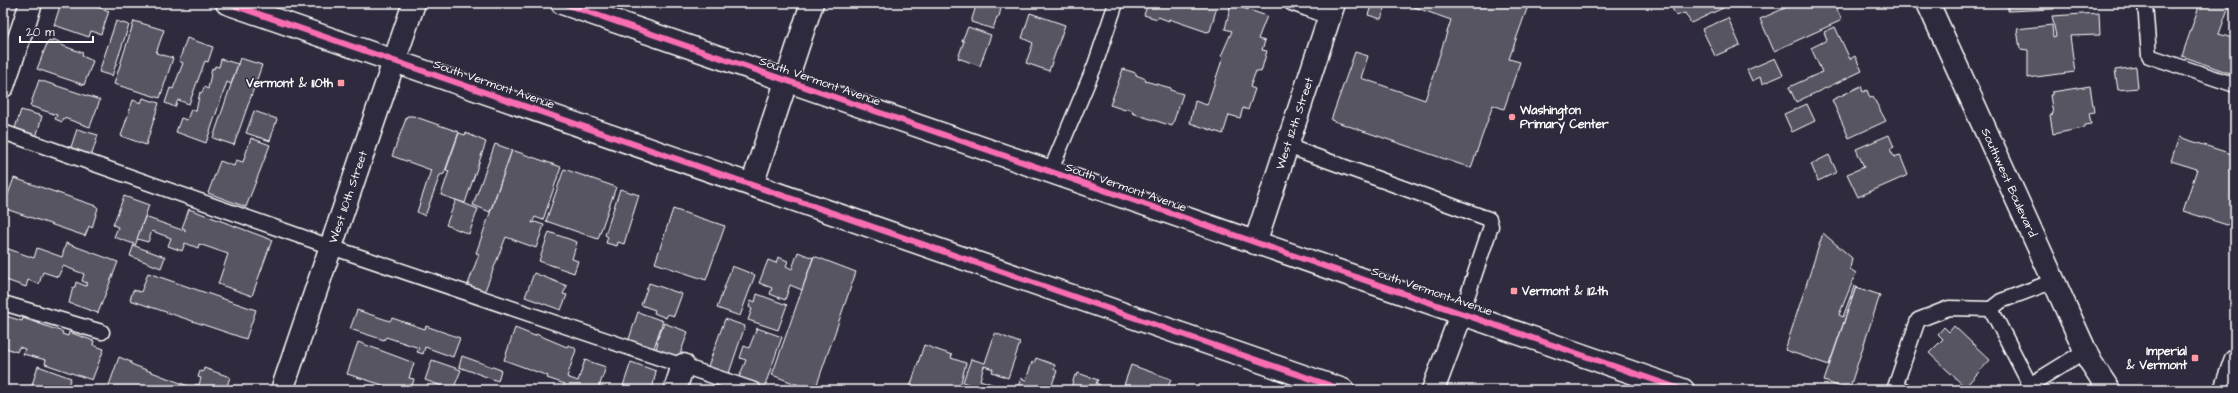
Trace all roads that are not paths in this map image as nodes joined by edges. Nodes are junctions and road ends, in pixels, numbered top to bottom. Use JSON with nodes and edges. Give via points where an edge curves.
{"nodes":[{"id":1,"x":31,"y":3,"type":"edge"},
{"id":2,"x":227,"y":3,"type":"edge"},
{"id":3,"x":414,"y":3,"type":"edge"},
{"id":4,"x":563,"y":3,"type":"edge"},
{"id":5,"x":812,"y":3,"type":"edge"},
{"id":6,"x":1116,"y":3,"type":"edge"},
{"id":7,"x":1291,"y":3,"type":"edge"},
{"id":8,"x":1928,"y":3,"type":"edge"},
{"id":9,"x":2145,"y":3,"type":"edge"},
{"id":10,"x":1332,"y":10,"type":"edge"},
{"id":11,"x":395,"y":61,"type":"junction"},
{"id":12,"x":786,"y":81,"type":"junction"},
{"id":13,"x":2235,"y":85,"type":"edge"},
{"id":14,"x":3,"y":86,"type":"edge"},
{"id":15,"x":3,"y":132,"type":"edge"},
{"id":16,"x":1287,"y":146,"type":"junction"},
{"id":17,"x":1050,"y":172,"type":"junction"},
{"id":18,"x":752,"y":185,"type":"junction"},
{"id":19,"x":1255,"y":243,"type":"junction"},
{"id":20,"x":331,"y":247,"type":"junction"},
{"id":21,"x":2054,"y":281,"type":"junction"},
{"id":22,"x":3,"y":303,"type":"edge"},
{"id":23,"x":1991,"y":309,"type":"junction"},
{"id":24,"x":1462,"y":312,"type":"junction"},
{"id":25,"x":102,"y":332,"type":"dead end"},
{"id":26,"x":2088,"y":356,"type":"junction"},
{"id":27,"x":2235,"y":364,"type":"edge"},
{"id":28,"x":683,"y":365,"type":"junction"},
{"id":29,"x":2029,"y":388,"type":"edge"},
{"id":30,"x":282,"y":390,"type":"edge"},
{"id":31,"x":674,"y":390,"type":"edge"},
{"id":32,"x":754,"y":390,"type":"edge"},
{"id":33,"x":1343,"y":390,"type":"edge"},
{"id":34,"x":1433,"y":390,"type":"edge"},
{"id":35,"x":1683,"y":390,"type":"edge"},
{"id":36,"x":1904,"y":390,"type":"edge"},
{"id":37,"x":2097,"y":390,"type":"edge"},
{"id":38,"x":2109,"y":390,"type":"edge"},
{"id":39,"x":2225,"y":390,"type":"edge"}],
"edges":[{"from":1,"to":14,"type":"main road"},
{"from":2,"to":11,"type":"main road","name":"South Vermont Avenue"},
{"from":3,"to":11,"type":"main road","name":"West 110th Street"},
{"from":4,"to":12,"type":"main road","name":"South Vermont Avenue"},
{"from":5,"to":12,"type":"main road"},
{"from":6,"to":17,"type":"lane","via":[[1095,65]]},
{"from":7,"to":10,"type":"lane"},
{"from":8,"to":21,"type":"main road","name":"Southwest Boulevard"},
{"from":9,"to":13,"type":"lane","via":[[2149,56]]},
{"from":10,"to":16,"type":"main road","name":"West 112th Street"},
{"from":11,"to":18,"type":"main road","name":"South Vermont Avenue"},
{"from":11,"to":20,"type":"main road","name":"West 110th Street"},
{"from":12,"to":17,"type":"main road","name":"South Vermont Avenue"},
{"from":12,"to":18,"type":"main road"},
{"from":15,"to":20,"type":"lane"},
{"from":16,"to":19,"type":"main road","name":"West 112th Street"},
{"from":16,"to":24,"type":"lane","via":[[1489,219],[1491,226]]},
{"from":17,"to":19,"type":"main road","name":"South Vermont Avenue"},
{"from":18,"to":33,"type":"main road","name":"South Vermont Avenue"},
{"from":19,"to":24,"type":"main road","name":"South Vermont Avenue"},
{"from":20,"to":28,"type":"lane"},
{"from":20,"to":30,"type":"main road","name":"West 110th Street"},
{"from":21,"to":23,"type":"lane","via":[[2001,301]]},
{"from":21,"to":26,"type":"main road","name":"Southwest Boulevard"},
{"from":22,"to":25,"type":"lane"},
{"from":23,"to":29,"type":"lane"},
{"from":23,"to":36,"type":"lane","via":[[1948,308],[1918,320],[1895,387]]},
{"from":24,"to":34,"type":"main road"},
{"from":24,"to":35,"type":"main road","name":"South Vermont Avenue"},
{"from":26,"to":29,"type":"lane"},
{"from":26,"to":37,"type":"main road"},
{"from":26,"to":38,"type":"main road"},
{"from":27,"to":39,"type":"main road"},
{"from":28,"to":31,"type":"main road"},
{"from":28,"to":32,"type":"lane"}]}
